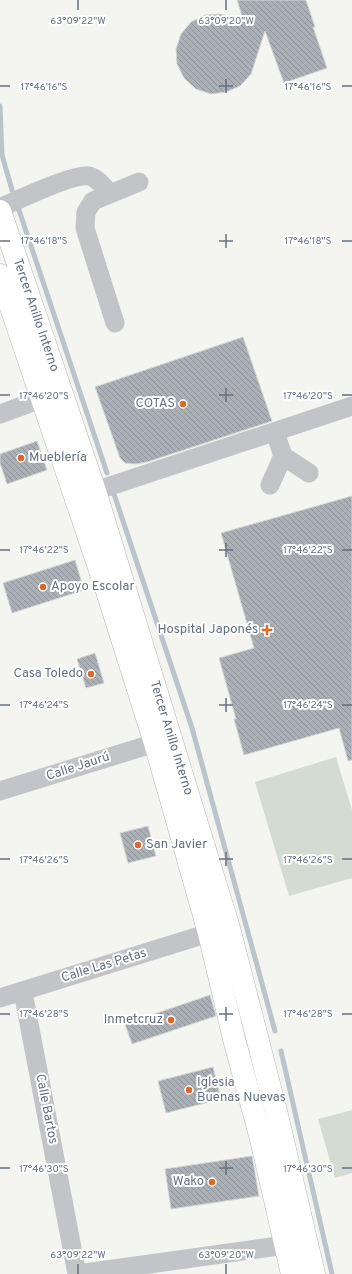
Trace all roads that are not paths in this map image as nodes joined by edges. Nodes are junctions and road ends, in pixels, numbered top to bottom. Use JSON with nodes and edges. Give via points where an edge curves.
{"nodes":[{"id":1,"x":139,"y":182,"type":"dead end"},
{"id":2,"x":110,"y":194,"type":"junction"},
{"id":3,"x":0,"y":209,"type":"edge"},
{"id":4,"x":0,"y":274,"type":"edge"},
{"id":5,"x":14,"y":315,"type":"junction"},
{"id":6,"x":115,"y":323,"type":"dead end"},
{"id":7,"x":42,"y":399,"type":"junction"},
{"id":8,"x":352,"y":406,"type":"edge"},
{"id":9,"x":0,"y":414,"type":"edge"},
{"id":10,"x":274,"y":432,"type":"junction"},
{"id":11,"x":283,"y":456,"type":"junction"},
{"id":12,"x":309,"y":473,"type":"dead end"},
{"id":13,"x":270,"y":485,"type":"dead end"},
{"id":14,"x":95,"y":491,"type":"junction"},
{"id":15,"x":155,"y":685,"type":"junction"},
{"id":16,"x":152,"y":733,"type":"junction"},
{"id":17,"x":0,"y":791,"type":"edge"},
{"id":18,"x":209,"y":933,"type":"junction"},
{"id":19,"x":23,"y":992,"type":"junction"},
{"id":20,"x":0,"y":998,"type":"edge"},
{"id":21,"x":244,"y":1075,"type":"junction"},
{"id":22,"x":277,"y":1115,"type":"junction"},
{"id":23,"x":293,"y":1184,"type":"junction"},
{"id":24,"x":286,"y":1245,"type":"junction"},
{"id":25,"x":78,"y":1274,"type":"edge"},
{"id":26,"x":292,"y":1274,"type":"edge"},
{"id":27,"x":300,"y":1274,"type":"edge"},
{"id":28,"x":314,"y":1274,"type":"edge"}],
"edges":[{"from":1,"to":2,"type":"street"},
{"from":2,"to":3,"type":"street","via":[[94,178],[79,177]]},
{"from":2,"to":6,"type":"street","via":[[93,201],[86,212],[85,228]]},
{"from":3,"to":14,"type":"main road","name":"Tercer Anillo Interno"},
{"from":4,"to":5,"type":"main road","name":"Tercer Anillo Interno"},
{"from":5,"to":7,"type":"main road","name":"Tercer Anillo Interno"},
{"from":5,"to":14,"type":"main road","via":[[36,354],[77,475],[82,483]]},
{"from":7,"to":9,"type":"street"},
{"from":7,"to":16,"type":"main road","name":"Tercer Anillo Interno"},
{"from":8,"to":10,"type":"street"},
{"from":10,"to":11,"type":"street"},
{"from":10,"to":14,"type":"street"},
{"from":11,"to":12,"type":"street"},
{"from":11,"to":13,"type":"street"},
{"from":14,"to":15,"type":"main road","name":"Tercer Anillo Interno"},
{"from":14,"to":16,"type":"main road","via":[[90,503],[89,519],[136,659]]},
{"from":15,"to":18,"type":"main road","via":[[160,734],[212,912]]},
{"from":15,"to":22,"type":"main road","name":"Tercer Anillo Interno","via":[[229,928]]},
{"from":16,"to":17,"type":"street","name":"Calle Jaurú"},
{"from":16,"to":18,"type":"main road","name":"Tercer Anillo Interno"},
{"from":18,"to":19,"type":"street","name":"Calle Las Petas"},
{"from":18,"to":21,"type":"main road","name":"Tercer Anillo Interno"},
{"from":18,"to":22,"type":"main road","via":[[221,948],[250,1060]]},
{"from":19,"to":20,"type":"street","name":"Calle Las Petas"},
{"from":19,"to":25,"type":"street","name":"Calle Bartos"},
{"from":21,"to":23,"type":"main road","via":[[257,1098],[276,1176],[286,1185]]},
{"from":21,"to":24,"type":"main road","name":"Tercer Anillo Interno"},
{"from":22,"to":23,"type":"main road","name":"Tercer Anillo Interno"},
{"from":23,"to":28,"type":"main road","name":"Tercer Anillo Interno"},
{"from":24,"to":25,"type":"street"},
{"from":24,"to":26,"type":"main road","name":"Tercer Anillo Interno"},
{"from":24,"to":27,"type":"main road","via":[[296,1255]]}]}
